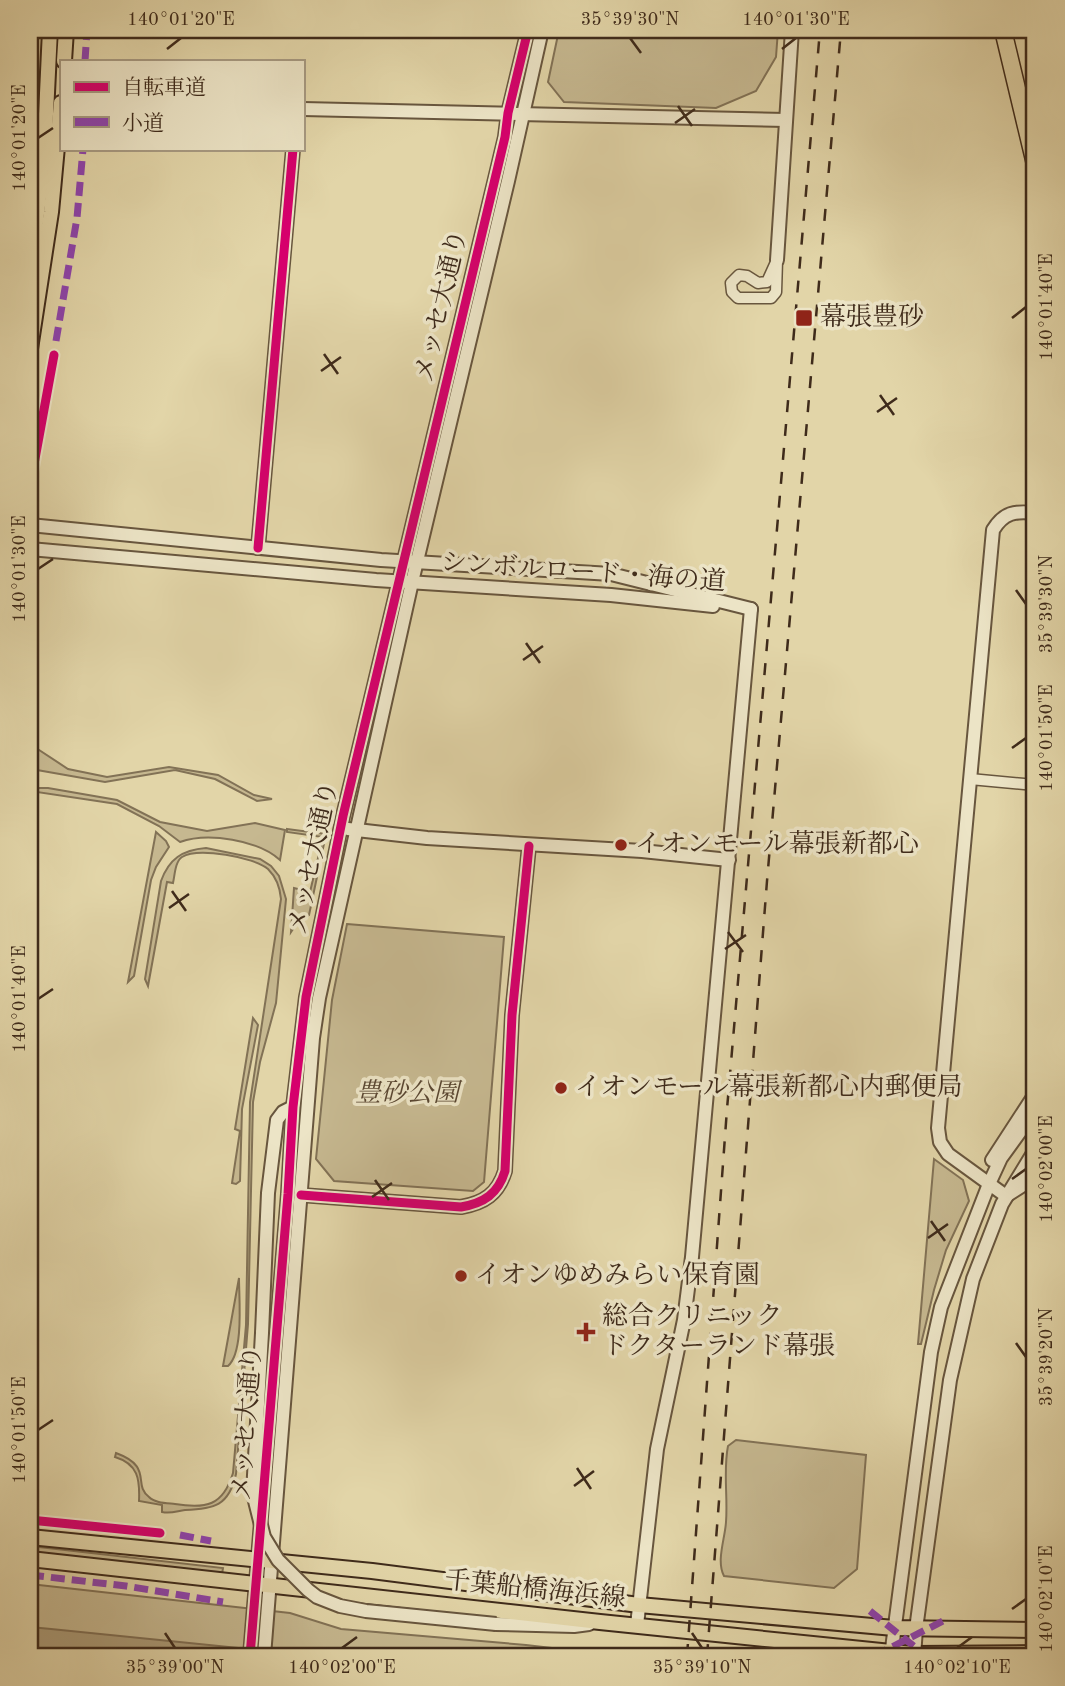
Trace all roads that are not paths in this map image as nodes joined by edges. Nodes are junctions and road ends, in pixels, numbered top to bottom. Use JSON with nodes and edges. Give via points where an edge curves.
{"nodes":[{"id":1,"x":50,"y":30,"type":"edge"},
{"id":2,"x":66,"y":30,"type":"edge"},
{"id":3,"x":528,"y":30,"type":"edge"},
{"id":4,"x":542,"y":30,"type":"edge"},
{"id":5,"x":792,"y":30,"type":"edge"},
{"id":6,"x":1003,"y":30,"type":"edge"},
{"id":7,"x":64,"y":60,"type":"edge"},
{"id":8,"x":304,"y":109,"type":"edge"},
{"id":9,"x":508,"y":113,"type":"junction"},
{"id":10,"x":523,"y":113,"type":"junction"},
{"id":11,"x":60,"y":114,"type":"edge"},
{"id":12,"x":786,"y":120,"type":"junction"},
{"id":13,"x":293,"y":150,"type":"edge"},
{"id":14,"x":1035,"y":164,"type":"edge"},
{"id":15,"x":777,"y":260,"type":"junction"},
{"id":16,"x":30,"y":271,"type":"edge"},
{"id":17,"x":30,"y":349,"type":"edge"},
{"id":18,"x":1035,"y":513,"type":"edge"},
{"id":19,"x":30,"y":526,"type":"edge"},
{"id":20,"x":258,"y":548,"type":"junction"},
{"id":21,"x":30,"y":549,"type":"edge"},
{"id":22,"x":411,"y":561,"type":"junction"},
{"id":23,"x":406,"y":582,"type":"junction"},
{"id":24,"x":751,"y":609,"type":"junction"},
{"id":25,"x":970,"y":779,"type":"junction"},
{"id":26,"x":1035,"y":785,"type":"edge"},
{"id":27,"x":341,"y":828,"type":"junction"},
{"id":28,"x":356,"y":831,"type":"junction"},
{"id":29,"x":529,"y":846,"type":"junction"},
{"id":30,"x":729,"y":860,"type":"junction"},
{"id":31,"x":1035,"y":1094,"type":"edge"},
{"id":32,"x":293,"y":1107,"type":"junction"},
{"id":33,"x":1035,"y":1111,"type":"edge"},
{"id":34,"x":1035,"y":1150,"type":"edge"},
{"id":35,"x":1035,"y":1171,"type":"edge"},
{"id":36,"x":989,"y":1184,"type":"junction"},
{"id":37,"x":301,"y":1195,"type":"junction"},
{"id":38,"x":1006,"y":1196,"type":"junction"},
{"id":39,"x":30,"y":1537,"type":"edge"},
{"id":40,"x":30,"y":1559,"type":"edge"},
{"id":41,"x":266,"y":1560,"type":"junction"},
{"id":42,"x":255,"y":1585,"type":"junction"},
{"id":43,"x":271,"y":1586,"type":"junction"},
{"id":44,"x":639,"y":1605,"type":"junction"},
{"id":45,"x":600,"y":1622,"type":"junction"},
{"id":46,"x":637,"y":1625,"type":"junction"},
{"id":47,"x":894,"y":1628,"type":"junction"},
{"id":48,"x":916,"y":1629,"type":"junction"},
{"id":49,"x":1035,"y":1630,"type":"edge"},
{"id":50,"x":1035,"y":1653,"type":"edge"},
{"id":51,"x":891,"y":1654,"type":"edge"},
{"id":52,"x":914,"y":1655,"type":"edge"},
{"id":53,"x":250,"y":1656,"type":"edge"},
{"id":54,"x":264,"y":1656,"type":"edge"}],
"edges":[{"from":1,"to":16,"type":"main road","via":[[44,156]]},
{"from":2,"to":7,"type":"main road"},
{"from":3,"to":9,"type":"street","name":"メッセ大通り"},
{"from":4,"to":10,"type":"street","name":"メッセ大通り"},
{"from":5,"to":12,"type":"street"},
{"from":6,"to":14,"type":"highway"},
{"from":8,"to":9,"type":"street"},
{"from":9,"to":10,"type":"street"},
{"from":9,"to":22,"type":"street","name":"メッセ大通り"},
{"from":10,"to":12,"type":"street"},
{"from":10,"to":22,"type":"street","name":"メッセ大通り"},
{"from":11,"to":17,"type":"main road"},
{"from":12,"to":15,"type":"street"},
{"from":13,"to":20,"type":"street"},
{"from":15,"to":15,"type":"street","via":[[776,292],[771,298],[738,298],[732,292],[731,284],[739,275],[767,282]]},
{"from":18,"to":25,"type":"street","via":[[1011,513],[993,530]]},
{"from":19,"to":20,"type":"street","name":"シンボルロード・海の道"},
{"from":20,"to":22,"type":"street","name":"シンボルロード・海の道"},
{"from":21,"to":23,"type":"street","name":"シンボルロード・海の道"},
{"from":22,"to":23,"type":"street","name":"メッセ大通り"},
{"from":22,"to":24,"type":"street","name":"シンボルロード・海の道","via":[[611,574]]},
{"from":23,"to":24,"type":"street","name":"シンボルロード・海の道"},
{"from":23,"to":27,"type":"street","name":"メッセ大通り"},
{"from":23,"to":28,"type":"street","name":"メッセ大通り"},
{"from":24,"to":30,"type":"street"},
{"from":25,"to":26,"type":"street"},
{"from":25,"to":36,"type":"street","via":[[939,1128],[940,1142],[948,1154]]},
{"from":27,"to":28,"type":"street"},
{"from":27,"to":32,"type":"street","name":"メッセ大通り","via":[[306,997]]},
{"from":28,"to":29,"type":"street"},
{"from":28,"to":37,"type":"street","name":"メッセ大通り","via":[[319,998]]},
{"from":29,"to":30,"type":"street"},
{"from":29,"to":37,"type":"street","via":[[512,1015],[505,1171],[495,1192],[485,1201],[461,1207]]},
{"from":30,"to":44,"type":"street","via":[[692,1257],[661,1426]]},
{"from":31,"to":36,"type":"street","via":[[991,1161]]},
{"from":32,"to":41,"type":"street","name":"メッセ大通り"},
{"from":32,"to":45,"type":"street","bridge":true,"via":[[277,1120],[268,1193],[253,1493],[264,1537],[278,1560],[307,1590],[340,1605],[496,1624]]},
{"from":33,"to":36,"type":"street","via":[[1001,1158]]},
{"from":34,"to":38,"type":"street"},
{"from":35,"to":38,"type":"street","via":[[1028,1182]]},
{"from":36,"to":38,"type":"street"},
{"from":36,"to":47,"type":"street","via":[[945,1297],[931,1352]]},
{"from":37,"to":41,"type":"street","name":"メッセ大通り"},
{"from":38,"to":48,"type":"street","via":[[973,1279],[956,1349]]},
{"from":39,"to":41,"type":"main road","name":"千葉船橋海浜線"},
{"from":40,"to":42,"type":"main road","name":"千葉船橋海浜線"},
{"from":41,"to":42,"type":"street","name":"メッセ大通り"},
{"from":41,"to":43,"type":"street","name":"メッセ大通り"},
{"from":41,"to":44,"type":"main road","name":"千葉船橋海浜線"},
{"from":42,"to":43,"type":"main road","name":"千葉船橋海浜線"},
{"from":42,"to":53,"type":"street","name":"メッセ大通り"},
{"from":43,"to":45,"type":"main road","name":"千葉船橋海浜線"},
{"from":43,"to":54,"type":"street","name":"メッセ大通り"},
{"from":44,"to":46,"type":"street"},
{"from":44,"to":47,"type":"main road","name":"千葉船橋海浜線"},
{"from":45,"to":46,"type":"main road","name":"千葉船橋海浜線"},
{"from":46,"to":51,"type":"main road","name":"千葉船橋海浜線"},
{"from":47,"to":48,"type":"main road","name":"千葉船橋海浜線"},
{"from":47,"to":51,"type":"street"},
{"from":48,"to":49,"type":"main road","name":"千葉船橋海浜線"},
{"from":48,"to":52,"type":"street"},
{"from":50,"to":52,"type":"main road","name":"千葉船橋海浜線"},
{"from":51,"to":52,"type":"main road","name":"千葉船橋海浜線"}]}
